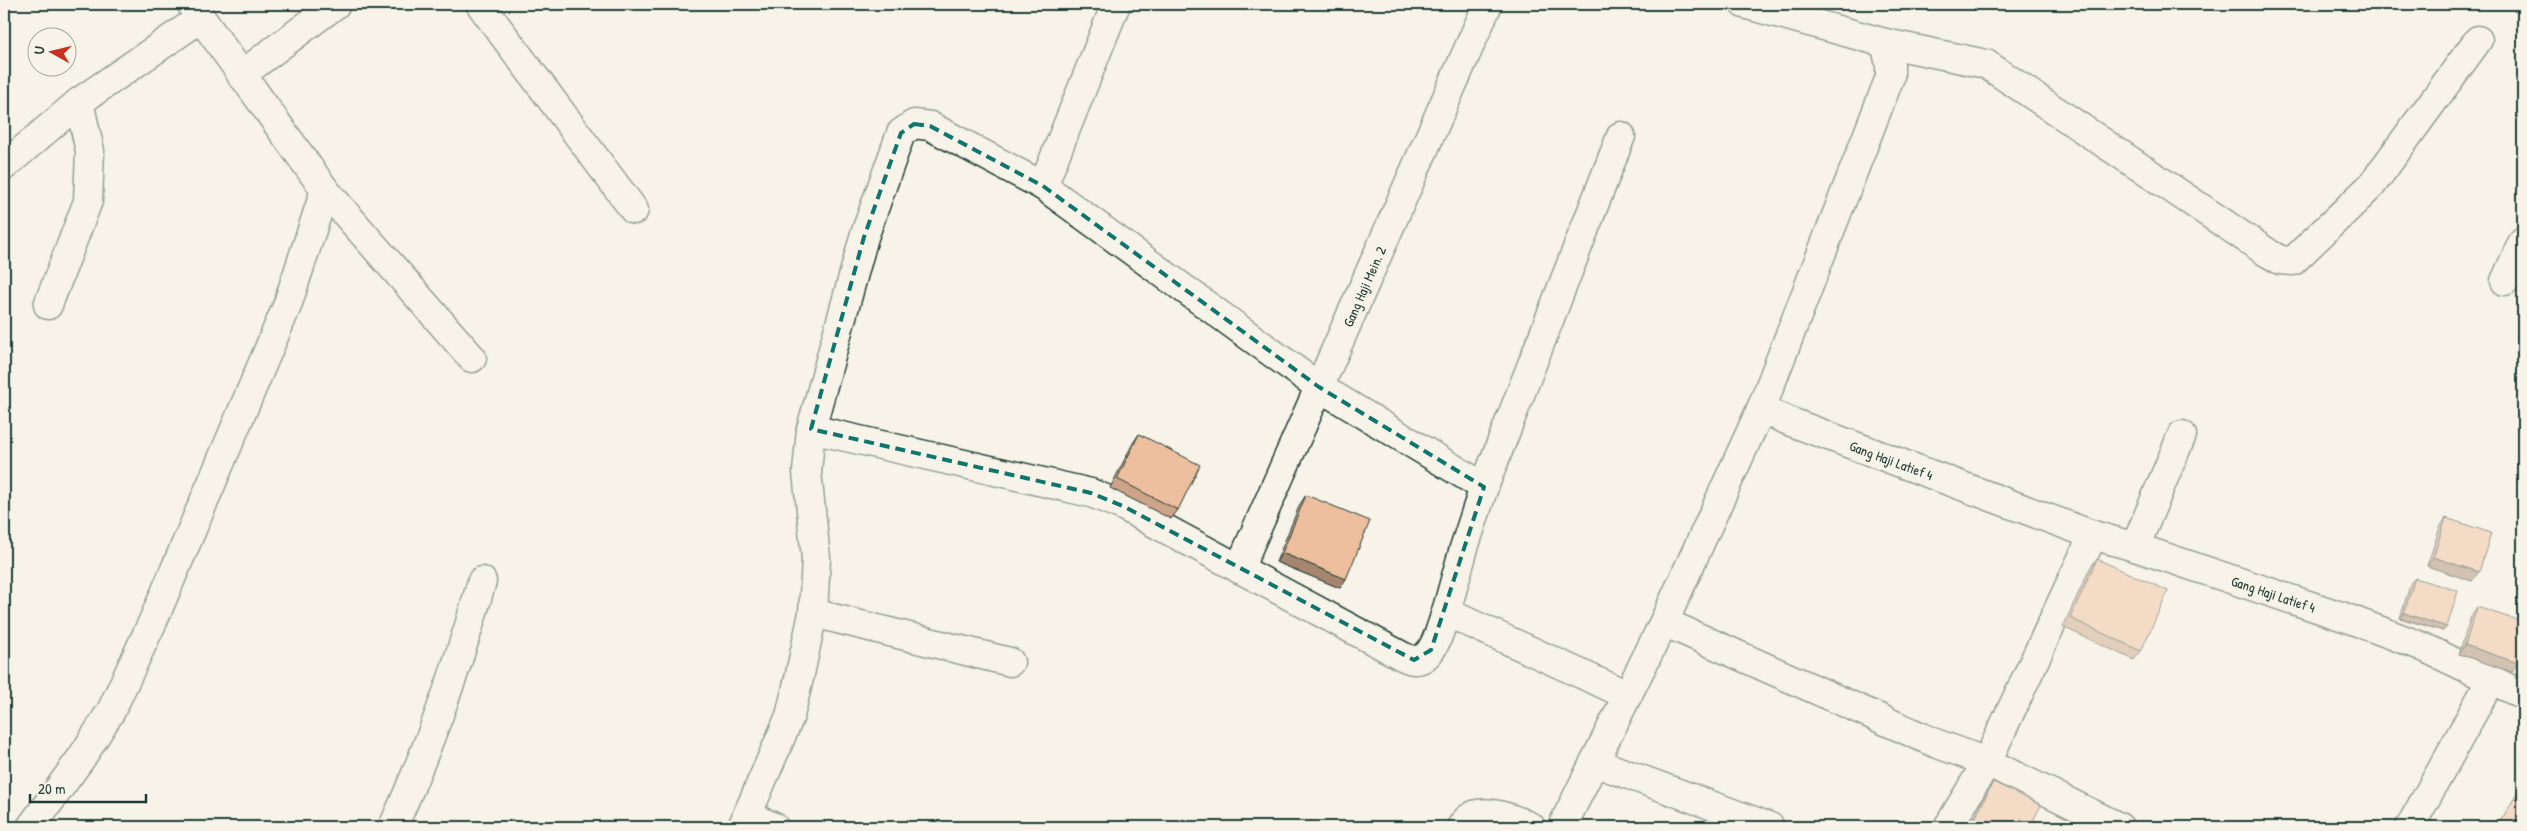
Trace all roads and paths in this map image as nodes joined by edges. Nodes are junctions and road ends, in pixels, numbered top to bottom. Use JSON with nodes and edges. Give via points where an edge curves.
{"nodes":[{"id":1,"x":336,"y":4,"type":"edge"},
{"id":2,"x":480,"y":4,"type":"edge"},
{"id":3,"x":1116,"y":4,"type":"edge"},
{"id":4,"x":1488,"y":4,"type":"edge"},
{"id":5,"x":1760,"y":6,"type":"edge"},
{"id":6,"x":196,"y":11,"type":"edge"},
{"id":7,"x":2478,"y":40,"type":"dead end"},
{"id":8,"x":1885,"y":43,"type":"junction"},
{"id":9,"x":240,"y":75,"type":"junction"},
{"id":10,"x":79,"y":102,"type":"junction"},
{"id":11,"x":1621,"y":136,"type":"dead end"},
{"id":12,"x":4,"y":166,"type":"edge"},
{"id":13,"x":1043,"y":186,"type":"junction"},
{"id":14,"x":325,"y":190,"type":"junction"},
{"id":15,"x":634,"y":210,"type":"dead end"},
{"id":16,"x":2523,"y":242,"type":"edge"},
{"id":17,"x":2505,"y":281,"type":"dead end"},
{"id":18,"x":48,"y":305,"type":"dead end"},
{"id":19,"x":472,"y":358,"type":"dead end"},
{"id":20,"x":1319,"y":387,"type":"junction"},
{"id":21,"x":1762,"y":409,"type":"junction"},
{"id":22,"x":811,"y":429,"type":"junction"},
{"id":23,"x":2182,"y":435,"type":"dead end"},
{"id":24,"x":1484,"y":487,"type":"junction"},
{"id":25,"x":2093,"y":535,"type":"junction"},
{"id":26,"x":2136,"y":547,"type":"junction"},
{"id":27,"x":1239,"y":569,"type":"junction"},
{"id":28,"x":482,"y":580,"type":"dead end"},
{"id":29,"x":1446,"y":612,"type":"junction"},
{"id":30,"x":812,"y":613,"type":"junction"},
{"id":31,"x":1664,"y":622,"type":"junction"},
{"id":32,"x":1010,"y":662,"type":"dead end"},
{"id":33,"x":2491,"y":680,"type":"junction"},
{"id":34,"x":1627,"y":695,"type":"junction"},
{"id":35,"x":2523,"y":695,"type":"edge"},
{"id":36,"x":1594,"y":762,"type":"junction"},
{"id":37,"x":1987,"y":762,"type":"junction"},
{"id":38,"x":744,"y":821,"type":"edge"},
{"id":39,"x":31,"y":827,"type":"edge"},
{"id":40,"x":393,"y":827,"type":"edge"},
{"id":41,"x":774,"y":827,"type":"edge"},
{"id":42,"x":1461,"y":827,"type":"edge"},
{"id":43,"x":1531,"y":827,"type":"edge"},
{"id":44,"x":1562,"y":827,"type":"edge"},
{"id":45,"x":1770,"y":827,"type":"edge"},
{"id":46,"x":1948,"y":827,"type":"edge"},
{"id":47,"x":2119,"y":827,"type":"edge"},
{"id":48,"x":2410,"y":827,"type":"edge"}],
"edges":[{"from":1,"to":9,"type":"street"},
{"from":2,"to":15,"type":"street"},
{"from":3,"to":13,"type":"street"},
{"from":4,"to":20,"type":"street","name":"Gang Haji Mein. 2"},
{"from":5,"to":8,"type":"street"},
{"from":6,"to":9,"type":"street"},
{"from":6,"to":10,"type":"street"},
{"from":7,"to":8,"type":"street","via":[[2370,186],[2293,261],[2280,260],[2268,253],[1986,64]]},
{"from":8,"to":21,"type":"street","via":[[1890,77]]},
{"from":9,"to":14,"type":"street"},
{"from":10,"to":12,"type":"street"},
{"from":10,"to":18,"type":"street","via":[[90,150],[88,201]]},
{"from":11,"to":24,"type":"street"},
{"from":13,"to":20,"type":"street"},
{"from":13,"to":22,"type":"street","via":[[930,126],[914,124],[901,133],[864,237]]},
{"from":14,"to":19,"type":"street"},
{"from":14,"to":39,"type":"street","via":[[287,306],[149,630],[111,711]]},
{"from":16,"to":17,"type":"street"},
{"from":20,"to":24,"type":"street"},
{"from":20,"to":27,"type":"street","name":"Gang Haji Mein. 2"},
{"from":21,"to":25,"type":"street","name":"Gang Haji Latief 4"},
{"from":21,"to":31,"type":"street"},
{"from":22,"to":27,"type":"street","via":[[1092,493],[1123,506]]},
{"from":22,"to":30,"type":"street","via":[[807,472],[816,558]]},
{"from":23,"to":26,"type":"street"},
{"from":24,"to":29,"type":"street"},
{"from":25,"to":26,"type":"street","name":"Gang Haji Latief 4"},
{"from":25,"to":37,"type":"street"},
{"from":26,"to":33,"type":"street","name":"Gang Haji Latief 4","via":[[2344,617],[2421,646]]},
{"from":27,"to":29,"type":"street","via":[[1393,652],[1414,660],[1431,650]]},
{"from":28,"to":40,"type":"street","via":[[462,652]]},
{"from":29,"to":34,"type":"street"},
{"from":30,"to":32,"type":"street"},
{"from":30,"to":38,"type":"street","via":[[790,716]]},
{"from":31,"to":34,"type":"street"},
{"from":31,"to":37,"type":"street","via":[[1935,743]]},
{"from":33,"to":35,"type":"street","name":"Gang Haji Latief 4"},
{"from":33,"to":48,"type":"street"},
{"from":34,"to":36,"type":"street"},
{"from":36,"to":44,"type":"street"},
{"from":36,"to":45,"type":"street"},
{"from":37,"to":46,"type":"street"},
{"from":37,"to":47,"type":"street"},
{"from":38,"to":41,"type":"street"},
{"from":42,"to":43,"type":"street","via":[[1475,815],[1499,815]]}]}
